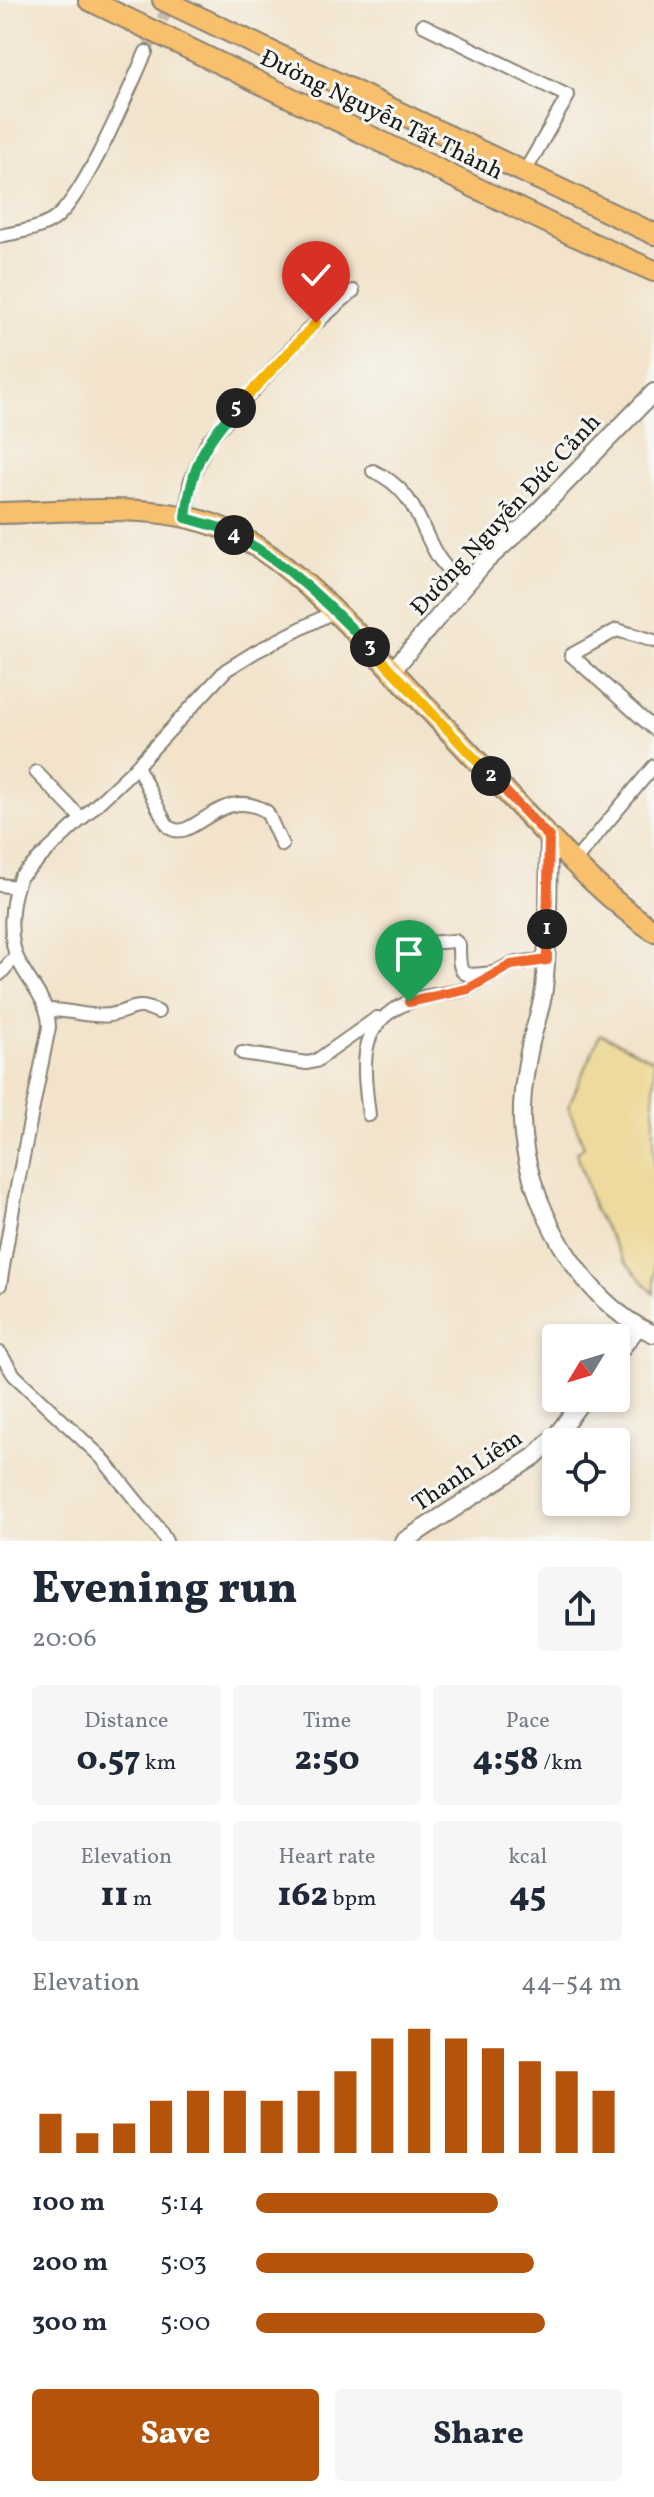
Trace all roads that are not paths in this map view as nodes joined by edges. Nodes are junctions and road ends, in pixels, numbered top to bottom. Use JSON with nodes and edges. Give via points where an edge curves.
{"nodes":[{"id":1,"x":89,"y":0,"type":"edge"},
{"id":2,"x":163,"y":0,"type":"edge"},
{"id":3,"x":423,"y":25,"type":"dead end"},
{"id":4,"x":146,"y":52,"type":"tunnel mouth"},
{"id":5,"x":302,"y":67,"type":"junction"},
{"id":6,"x":289,"y":99,"type":"junction"},
{"id":7,"x":524,"y":173,"type":"junction"},
{"id":8,"x":654,"y":234,"type":"edge"},
{"id":9,"x":0,"y":236,"type":"edge"},
{"id":10,"x":654,"y":271,"type":"edge"},
{"id":11,"x":353,"y":291,"type":"dead end"},
{"id":12,"x":654,"y":392,"type":"edge"},
{"id":13,"x":373,"y":471,"type":"dead end"},
{"id":14,"x":0,"y":513,"type":"edge"},
{"id":15,"x":186,"y":518,"type":"junction"},
{"id":16,"x":466,"y":583,"type":"junction"},
{"id":17,"x":335,"y":611,"type":"junction"},
{"id":18,"x":654,"y":641,"type":"edge"},
{"id":19,"x":392,"y":671,"type":"junction"},
{"id":20,"x":654,"y":729,"type":"edge"},
{"id":21,"x":137,"y":766,"type":"junction"},
{"id":22,"x":654,"y":766,"type":"edge"},
{"id":23,"x":36,"y":772,"type":"dead end"},
{"id":24,"x":82,"y":819,"type":"junction"},
{"id":25,"x":549,"y":837,"type":"junction"},
{"id":26,"x":282,"y":845,"type":"dead end"},
{"id":27,"x":574,"y":862,"type":"junction"},
{"id":28,"x":0,"y":885,"type":"edge"},
{"id":29,"x":16,"y":887,"type":"junction"},
{"id":30,"x":654,"y":931,"type":"edge"},
{"id":31,"x":396,"y":945,"type":"dead end"},
{"id":32,"x":16,"y":956,"type":"junction"},
{"id":33,"x":547,"y":960,"type":"junction"},
{"id":34,"x":495,"y":972,"type":"junction"},
{"id":35,"x":0,"y":974,"type":"edge"},
{"id":36,"x":47,"y":1010,"type":"junction"},
{"id":37,"x":158,"y":1012,"type":"dead end"},
{"id":38,"x":388,"y":1014,"type":"junction"},
{"id":39,"x":242,"y":1053,"type":"dead end"},
{"id":40,"x":369,"y":1115,"type":"dead end"},
{"id":41,"x":0,"y":1285,"type":"edge"},
{"id":42,"x":646,"y":1331,"type":"edge"},
{"id":43,"x":630,"y":1344,"type":"edge"},
{"id":44,"x":0,"y":1353,"type":"edge"},
{"id":45,"x":574,"y":1412,"type":"edge"},
{"id":46,"x":166,"y":1541,"type":"edge"},
{"id":47,"x":404,"y":1541,"type":"edge"}],
"edges":[{"from":1,"to":6,"type":"main road","name":"Đường Nguyễn Tất Thành"},
{"from":2,"to":5,"type":"main road","name":"Đường Nguyễn Tất Thành"},
{"from":3,"to":7,"type":"street","via":[[568,96]]},
{"from":4,"to":9,"type":"street","via":[[66,207],[50,222]]},
{"from":5,"to":6,"type":"main road"},
{"from":5,"to":7,"type":"main road","name":"Đường Nguyễn Tất Thành"},
{"from":6,"to":10,"type":"main road","name":"Đường Nguyễn Tất Thành"},
{"from":7,"to":8,"type":"main road","name":"Đường Nguyễn Tất Thành"},
{"from":11,"to":15,"type":"street","via":[[306,332],[208,441],[190,483]]},
{"from":12,"to":16,"type":"street","name":"Đường Nguyễn Đức Cảnh"},
{"from":13,"to":16,"type":"street","via":[[405,492],[440,559]]},
{"from":14,"to":15,"type":"main road","via":[[110,511]]},
{"from":15,"to":17,"type":"main road","via":[[250,543]]},
{"from":16,"to":19,"type":"street","name":"Đường Nguyễn Đức Cảnh"},
{"from":17,"to":19,"type":"main road"},
{"from":17,"to":21,"type":"street","via":[[226,670]]},
{"from":18,"to":20,"type":"street","via":[[617,630],[571,655]]},
{"from":19,"to":25,"type":"main road"},
{"from":21,"to":24,"type":"street"},
{"from":21,"to":26,"type":"street","via":[[170,828],[191,828],[221,807],[250,806],[267,812]]},
{"from":22,"to":27,"type":"street"},
{"from":23,"to":24,"type":"street"},
{"from":24,"to":29,"type":"street","via":[[33,862]]},
{"from":25,"to":27,"type":"main road"},
{"from":25,"to":33,"type":"street"},
{"from":27,"to":30,"type":"main road"},
{"from":28,"to":29,"type":"street"},
{"from":29,"to":32,"type":"street"},
{"from":31,"to":34,"type":"street","via":[[455,941],[459,968],[466,976]]},
{"from":32,"to":35,"type":"street"},
{"from":32,"to":36,"type":"street"},
{"from":33,"to":34,"type":"street"},
{"from":33,"to":42,"type":"street","via":[[522,1120],[535,1191],[558,1239],[593,1288]]},
{"from":34,"to":38,"type":"street","via":[[468,989],[409,1002]]},
{"from":36,"to":37,"type":"street","via":[[103,1016],[138,1006]]},
{"from":36,"to":41,"type":"street","via":[[49,1027]]},
{"from":38,"to":39,"type":"street","via":[[316,1061]]},
{"from":38,"to":40,"type":"street","via":[[373,1030],[365,1052]]},
{"from":42,"to":43,"type":"street"},
{"from":44,"to":46,"type":"street","via":[[14,1375],[101,1457]]},
{"from":45,"to":47,"type":"street","name":"Thanh Liêm","via":[[535,1456]]}]}
